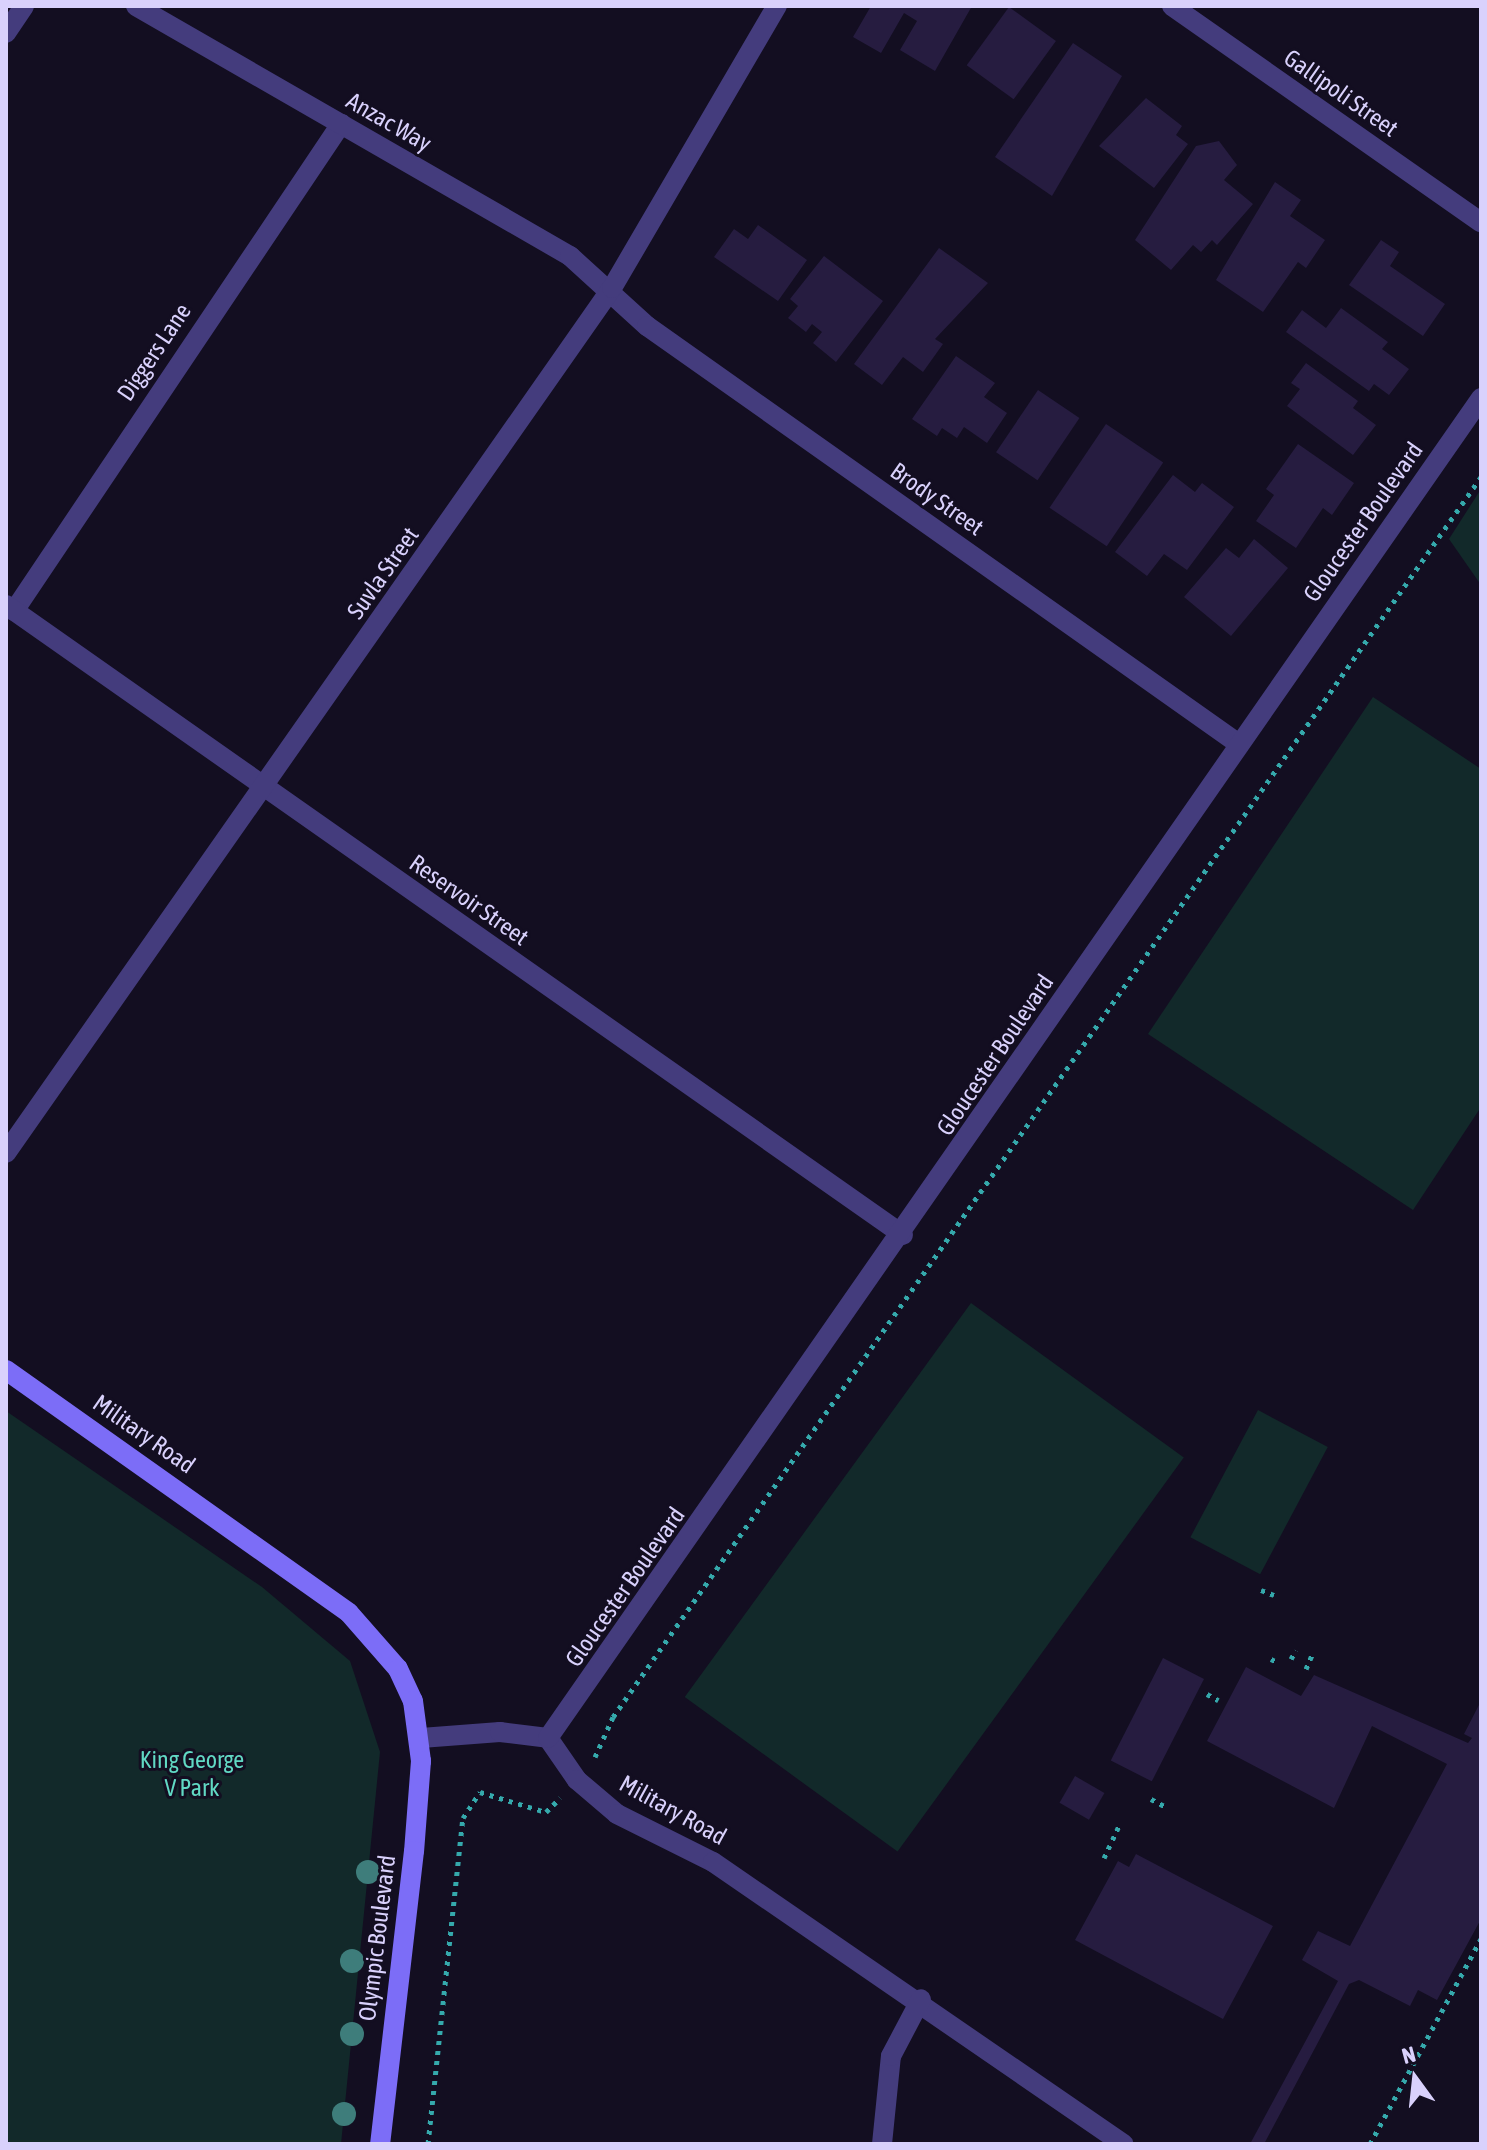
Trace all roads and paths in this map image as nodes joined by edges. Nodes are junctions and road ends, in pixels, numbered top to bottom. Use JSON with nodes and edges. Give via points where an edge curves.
{"nodes":[{"id":1,"x":24,"y":6,"type":"edge"},
{"id":2,"x":136,"y":6,"type":"edge"},
{"id":3,"x":777,"y":6,"type":"edge"},
{"id":4,"x":1172,"y":6,"type":"edge"},
{"id":5,"x":6,"y":33,"type":"edge"},
{"id":6,"x":341,"y":124,"type":"junction"},
{"id":7,"x":1481,"y":222,"type":"edge"},
{"id":8,"x":612,"y":288,"type":"junction"},
{"id":9,"x":1481,"y":398,"type":"edge"},
{"id":10,"x":1481,"y":477,"type":"edge"},
{"id":11,"x":10,"y":608,"type":"edge"},
{"id":12,"x":1239,"y":744,"type":"junction"},
{"id":13,"x":265,"y":790,"type":"junction"},
{"id":14,"x":6,"y":1153,"type":"edge"},
{"id":15,"x":903,"y":1235,"type":"junction"},
{"id":16,"x":6,"y":1370,"type":"edge"},
{"id":17,"x":1261,"y":1590,"type":"dead end"},
{"id":18,"x":1274,"y":1595,"type":"dead end"},
{"id":19,"x":1296,"y":1650,"type":"dead end"},
{"id":20,"x":1312,"y":1655,"type":"dead end"},
{"id":21,"x":1271,"y":1659,"type":"dead end"},
{"id":22,"x":1291,"y":1659,"type":"dead end"},
{"id":23,"x":1279,"y":1663,"type":"dead end"},
{"id":24,"x":1306,"y":1669,"type":"dead end"},
{"id":25,"x":1207,"y":1694,"type":"dead end"},
{"id":26,"x":1218,"y":1700,"type":"dead end"},
{"id":27,"x":610,"y":1736,"type":"dead end"},
{"id":28,"x":421,"y":1738,"type":"junction"},
{"id":29,"x":548,"y":1738,"type":"junction"},
{"id":30,"x":1151,"y":1799,"type":"dead end"},
{"id":31,"x":1164,"y":1806,"type":"dead end"},
{"id":32,"x":546,"y":1812,"type":"dead end"},
{"id":33,"x":1120,"y":1823,"type":"dead end"},
{"id":34,"x":1104,"y":1858,"type":"dead end"},
{"id":35,"x":1481,"y":1939,"type":"edge"},
{"id":36,"x":921,"y":1999,"type":"junction"},
{"id":37,"x":380,"y":2144,"type":"edge"},
{"id":38,"x":428,"y":2144,"type":"edge"},
{"id":39,"x":882,"y":2144,"type":"edge"},
{"id":40,"x":1123,"y":2144,"type":"edge"},
{"id":41,"x":1370,"y":2144,"type":"edge"}],
"edges":[{"from":1,"to":5,"type":"street"},
{"from":2,"to":6,"type":"street","name":"Anzac Way"},
{"from":3,"to":8,"type":"street","name":"Suvla Street"},
{"from":4,"to":7,"type":"street","name":"Gallipoli Street"},
{"from":6,"to":8,"type":"street","name":"Anzac Way","via":[[570,256]]},
{"from":6,"to":11,"type":"street","name":"Diggers Lane"},
{"from":8,"to":12,"type":"street","name":"Brody Street","via":[[647,326]]},
{"from":8,"to":13,"type":"street","name":"Suvla Street"},
{"from":9,"to":12,"type":"street","name":"Gloucester Boulevard"},
{"from":10,"to":27,"type":"path","via":[[613,1717]]},
{"from":11,"to":13,"type":"street","name":"Reservoir Street"},
{"from":12,"to":15,"type":"street","name":"Gloucester Boulevard"},
{"from":13,"to":14,"type":"street","name":"Suvla Street"},
{"from":13,"to":15,"type":"street","name":"Reservoir Street"},
{"from":15,"to":29,"type":"street","name":"Gloucester Boulevard"},
{"from":16,"to":28,"type":"main road","name":"Military Road","via":[[349,1613],[398,1669]]},
{"from":17,"to":18,"type":"path"},
{"from":19,"to":22,"type":"path"},
{"from":20,"to":24,"type":"path"},
{"from":21,"to":23,"type":"path"},
{"from":25,"to":26,"type":"path"},
{"from":28,"to":29,"type":"street"},
{"from":28,"to":37,"type":"main road","name":"Olympic Boulevard"},
{"from":29,"to":36,"type":"street","name":"Military Road","via":[[577,1780],[617,1814],[713,1862]]},
{"from":30,"to":31,"type":"path"},
{"from":32,"to":38,"type":"path","via":[[480,1792],[463,1818]]},
{"from":33,"to":34,"type":"path"},
{"from":35,"to":41,"type":"path"},
{"from":36,"to":39,"type":"street","via":[[891,2056]]},
{"from":36,"to":40,"type":"street","name":"Military Road"}]}
